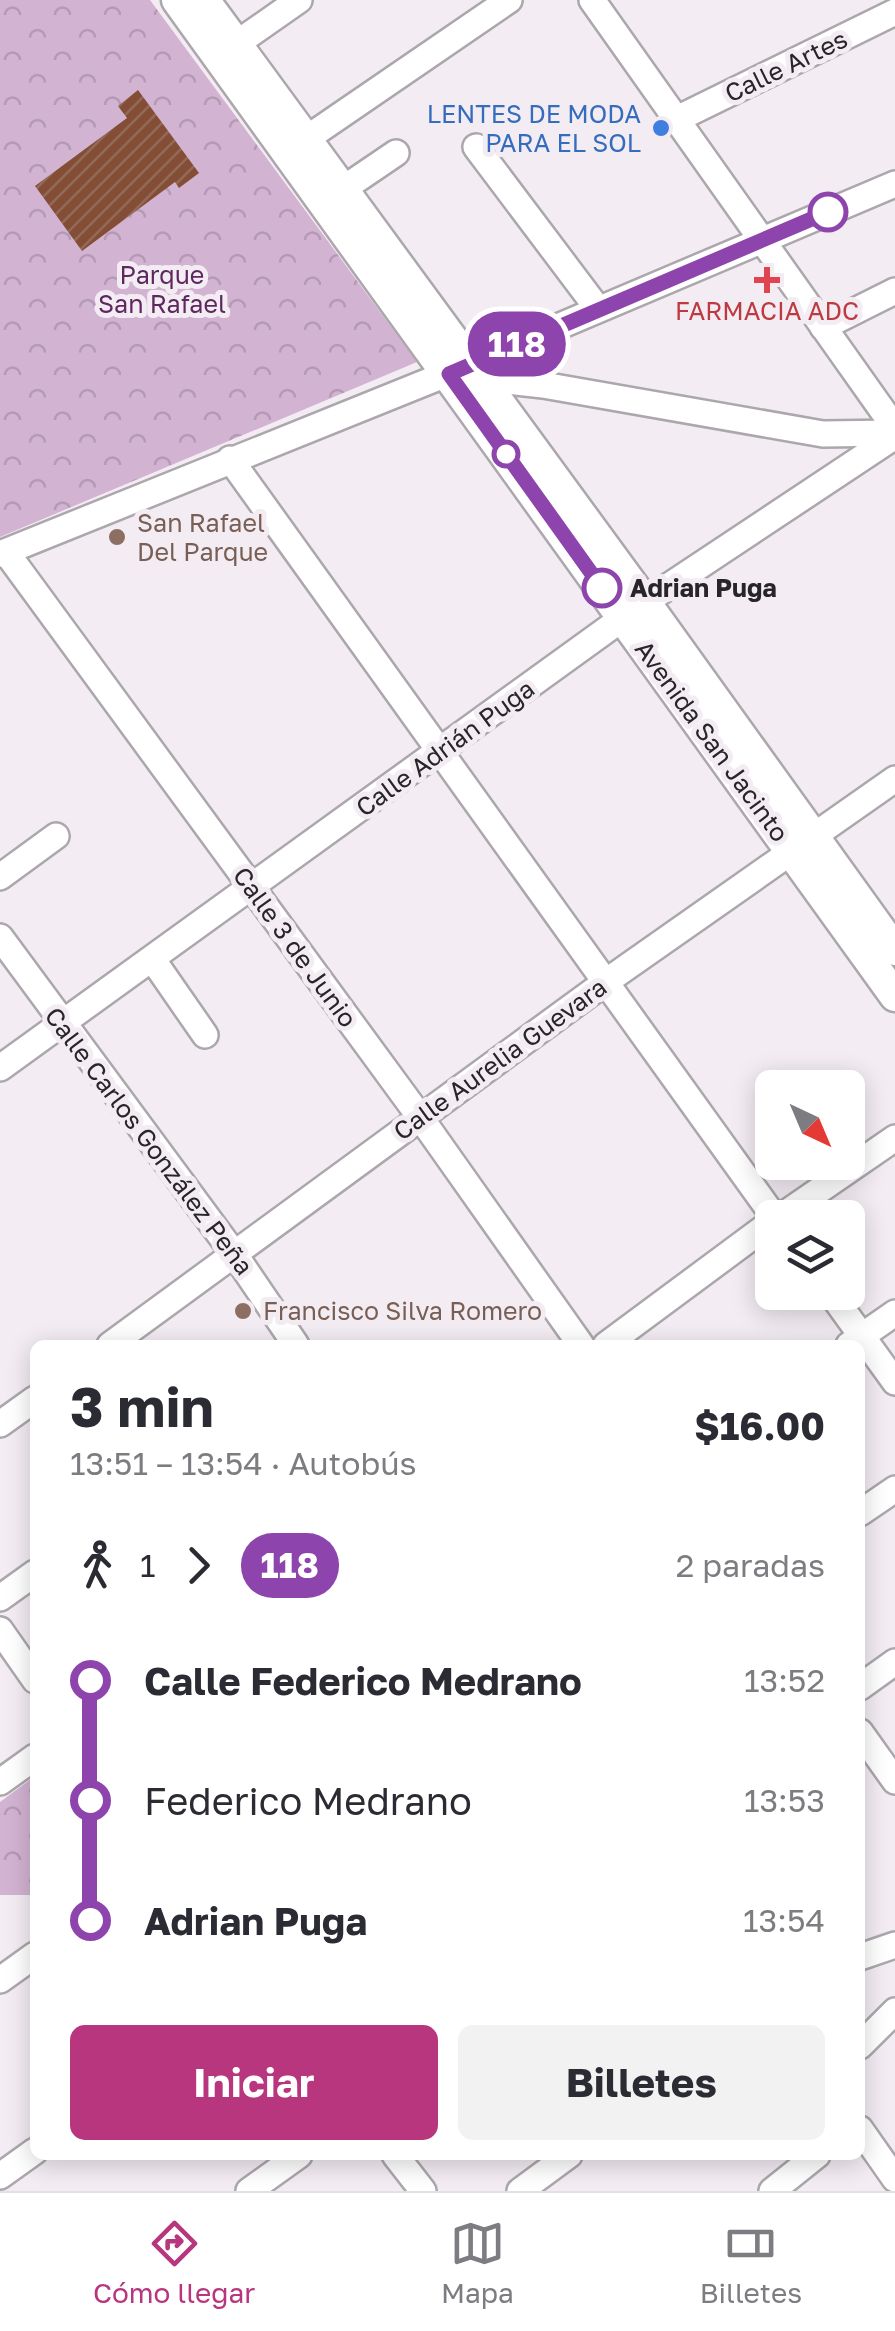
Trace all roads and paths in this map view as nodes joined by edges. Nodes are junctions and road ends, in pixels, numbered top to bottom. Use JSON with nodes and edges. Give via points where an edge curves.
{"nodes":[{"id":1,"x":178,"y":0,"type":"edge"},
{"id":2,"x":204,"y":0,"type":"edge"},
{"id":3,"x":300,"y":0,"type":"edge"},
{"id":4,"x":509,"y":0,"type":"edge"},
{"id":5,"x":593,"y":0,"type":"edge"},
{"id":6,"x":895,"y":12,"type":"edge"},
{"id":7,"x":236,"y":44,"type":"junction"},
{"id":8,"x":677,"y":120,"type":"junction"},
{"id":9,"x":306,"y":138,"type":"junction"},
{"id":10,"x":476,"y":147,"type":"dead end"},
{"id":11,"x":396,"y":153,"type":"dead end"},
{"id":12,"x":895,"y":184,"type":"edge"},
{"id":13,"x":343,"y":189,"type":"junction"},
{"id":14,"x":760,"y":240,"type":"junction"},
{"id":15,"x":895,"y":291,"type":"edge"},
{"id":16,"x":598,"y":310,"type":"junction"},
{"id":17,"x":823,"y":327,"type":"junction"},
{"id":18,"x":465,"y":376,"type":"junction"},
{"id":19,"x":895,"y":432,"type":"edge"},
{"id":20,"x":230,"y":460,"type":"junction"},
{"id":21,"x":3,"y":553,"type":"edge"},
{"id":22,"x":634,"y":610,"type":"junction"},
{"id":23,"x":440,"y":752,"type":"junction"},
{"id":24,"x":895,"y":779,"type":"edge"},
{"id":25,"x":56,"y":836,"type":"dead end"},
{"id":26,"x":803,"y":844,"type":"junction"},
{"id":27,"x":0,"y":877,"type":"edge"},
{"id":28,"x":252,"y":888,"type":"junction"},
{"id":29,"x":0,"y":937,"type":"edge"},
{"id":30,"x":895,"y":950,"type":"edge"},
{"id":31,"x":153,"y":960,"type":"junction"},
{"id":32,"x":607,"y":981,"type":"junction"},
{"id":33,"x":895,"y":996,"type":"edge"},
{"id":34,"x":62,"y":1025,"type":"junction"},
{"id":35,"x":206,"y":1035,"type":"dead end"},
{"id":36,"x":0,"y":1068,"type":"edge"},
{"id":37,"x":420,"y":1118,"type":"junction"},
{"id":38,"x":895,"y":1138,"type":"edge"},
{"id":39,"x":762,"y":1200,"type":"edge"},
{"id":40,"x":803,"y":1200,"type":"edge"},
{"id":41,"x":755,"y":1234,"type":"edge"},
{"id":42,"x":235,"y":1255,"type":"junction"},
{"id":43,"x":840,"y":1310,"type":"edge"},
{"id":44,"x":895,"y":1313,"type":"edge"},
{"id":45,"x":117,"y":1340,"type":"edge"},
{"id":46,"x":293,"y":1340,"type":"edge"},
{"id":47,"x":577,"y":1340,"type":"edge"},
{"id":48,"x":613,"y":1340,"type":"edge"},
{"id":49,"x":856,"y":1340,"type":"edge"},
{"id":50,"x":865,"y":1350,"type":"edge"},
{"id":51,"x":895,"y":1382,"type":"edge"},
{"id":52,"x":30,"y":1403,"type":"edge"},
{"id":53,"x":0,"y":1424,"type":"edge"},
{"id":54,"x":895,"y":1489,"type":"edge"},
{"id":55,"x":865,"y":1510,"type":"edge"},
{"id":56,"x":30,"y":1577,"type":"edge"},
{"id":57,"x":0,"y":1598,"type":"edge"},
{"id":58,"x":0,"y":1630,"type":"edge"},
{"id":59,"x":895,"y":1662,"type":"edge"},
{"id":60,"x":30,"y":1673,"type":"edge"},
{"id":61,"x":865,"y":1683,"type":"edge"},
{"id":62,"x":865,"y":1739,"type":"edge"},
{"id":63,"x":30,"y":1761,"type":"edge"},
{"id":64,"x":895,"y":1781,"type":"edge"},
{"id":65,"x":0,"y":1782,"type":"edge"},
{"id":66,"x":895,"y":1945,"type":"edge"},
{"id":67,"x":865,"y":1951,"type":"edge"},
{"id":68,"x":30,"y":1959,"type":"edge"},
{"id":69,"x":0,"y":1980,"type":"edge"},
{"id":70,"x":895,"y":2011,"type":"edge"},
{"id":71,"x":865,"y":2041,"type":"edge"},
{"id":72,"x":865,"y":2137,"type":"edge"},
{"id":73,"x":30,"y":2155,"type":"edge"},
{"id":74,"x":292,"y":2160,"type":"edge"},
{"id":75,"x":399,"y":2160,"type":"edge"},
{"id":76,"x":563,"y":2160,"type":"edge"},
{"id":77,"x":812,"y":2160,"type":"edge"},
{"id":78,"x":0,"y":2176,"type":"edge"},
{"id":79,"x":895,"y":2179,"type":"edge"},
{"id":80,"x":249,"y":2191,"type":"edge"},
{"id":81,"x":423,"y":2191,"type":"edge"},
{"id":82,"x":520,"y":2191,"type":"edge"},
{"id":83,"x":772,"y":2191,"type":"edge"}],
"edges":[{"from":1,"to":18,"type":"main road","name":"Avenida San Jacinto"},
{"from":2,"to":7,"type":"main road","name":"Avenida San Jacinto"},
{"from":3,"to":7,"type":"street"},
{"from":4,"to":9,"type":"street"},
{"from":5,"to":8,"type":"street"},
{"from":6,"to":8,"type":"street","name":"Calle Artes"},
{"from":7,"to":9,"type":"main road","name":"Avenida San Jacinto"},
{"from":8,"to":14,"type":"street"},
{"from":9,"to":13,"type":"main road","name":"Avenida San Jacinto"},
{"from":10,"to":16,"type":"street"},
{"from":11,"to":13,"type":"street"},
{"from":12,"to":14,"type":"street"},
{"from":13,"to":18,"type":"main road","name":"Avenida San Jacinto"},
{"from":14,"to":16,"type":"street"},
{"from":14,"to":17,"type":"street"},
{"from":15,"to":17,"type":"street"},
{"from":16,"to":18,"type":"street"},
{"from":17,"to":19,"type":"street"},
{"from":18,"to":19,"type":"street","via":[[822,434]]},
{"from":18,"to":20,"type":"street"},
{"from":18,"to":22,"type":"main road","name":"Avenida San Jacinto"},
{"from":19,"to":22,"type":"street","name":"Calle Adrián Puga"},
{"from":20,"to":21,"type":"street"},
{"from":20,"to":23,"type":"street"},
{"from":21,"to":28,"type":"street","name":"Calle 3 de Junio"},
{"from":22,"to":23,"type":"street","name":"Calle Adrián Puga"},
{"from":22,"to":26,"type":"main road","name":"Avenida San Jacinto"},
{"from":23,"to":28,"type":"street","name":"Calle Adrián Puga"},
{"from":23,"to":32,"type":"street"},
{"from":24,"to":26,"type":"street","name":"Calle Aurelia Guevara"},
{"from":25,"to":27,"type":"street"},
{"from":26,"to":30,"type":"main road","name":"Avenida San Jacinto"},
{"from":26,"to":32,"type":"street","name":"Calle Aurelia Guevara"},
{"from":26,"to":33,"type":"main road","name":"Avenida San Jacinto"},
{"from":28,"to":31,"type":"street","name":"Calle Adrián Puga"},
{"from":28,"to":37,"type":"street","name":"Calle 3 de Junio"},
{"from":29,"to":34,"type":"street","name":"Calle Carlos González Peña"},
{"from":31,"to":34,"type":"street","name":"Calle Adrián Puga"},
{"from":31,"to":35,"type":"street"},
{"from":32,"to":37,"type":"street","name":"Calle Aurelia Guevara"},
{"from":32,"to":39,"type":"street"},
{"from":34,"to":36,"type":"street","name":"Calle Adrián Puga"},
{"from":34,"to":42,"type":"street","name":"Calle Carlos González Peña"},
{"from":37,"to":42,"type":"street","name":"Calle Aurelia Guevara"},
{"from":37,"to":47,"type":"street","name":"Calle 3 de Junio"},
{"from":38,"to":40,"type":"street"},
{"from":41,"to":48,"type":"street"},
{"from":42,"to":45,"type":"street","name":"Calle Aurelia Guevara"},
{"from":42,"to":46,"type":"street","name":"Calle Carlos González Peña"},
{"from":43,"to":49,"type":"street"},
{"from":44,"to":49,"type":"street"},
{"from":50,"to":51,"type":"street"},
{"from":52,"to":53,"type":"street"},
{"from":54,"to":55,"type":"street"},
{"from":56,"to":57,"type":"street"},
{"from":58,"to":60,"type":"street"},
{"from":59,"to":61,"type":"street"},
{"from":62,"to":64,"type":"street"},
{"from":63,"to":65,"type":"street"},
{"from":66,"to":67,"type":"street"},
{"from":68,"to":69,"type":"street"},
{"from":70,"to":71,"type":"street"},
{"from":72,"to":79,"type":"street"},
{"from":73,"to":78,"type":"street"},
{"from":74,"to":80,"type":"street"},
{"from":75,"to":81,"type":"street"},
{"from":76,"to":82,"type":"street"},
{"from":77,"to":83,"type":"street"}]}
